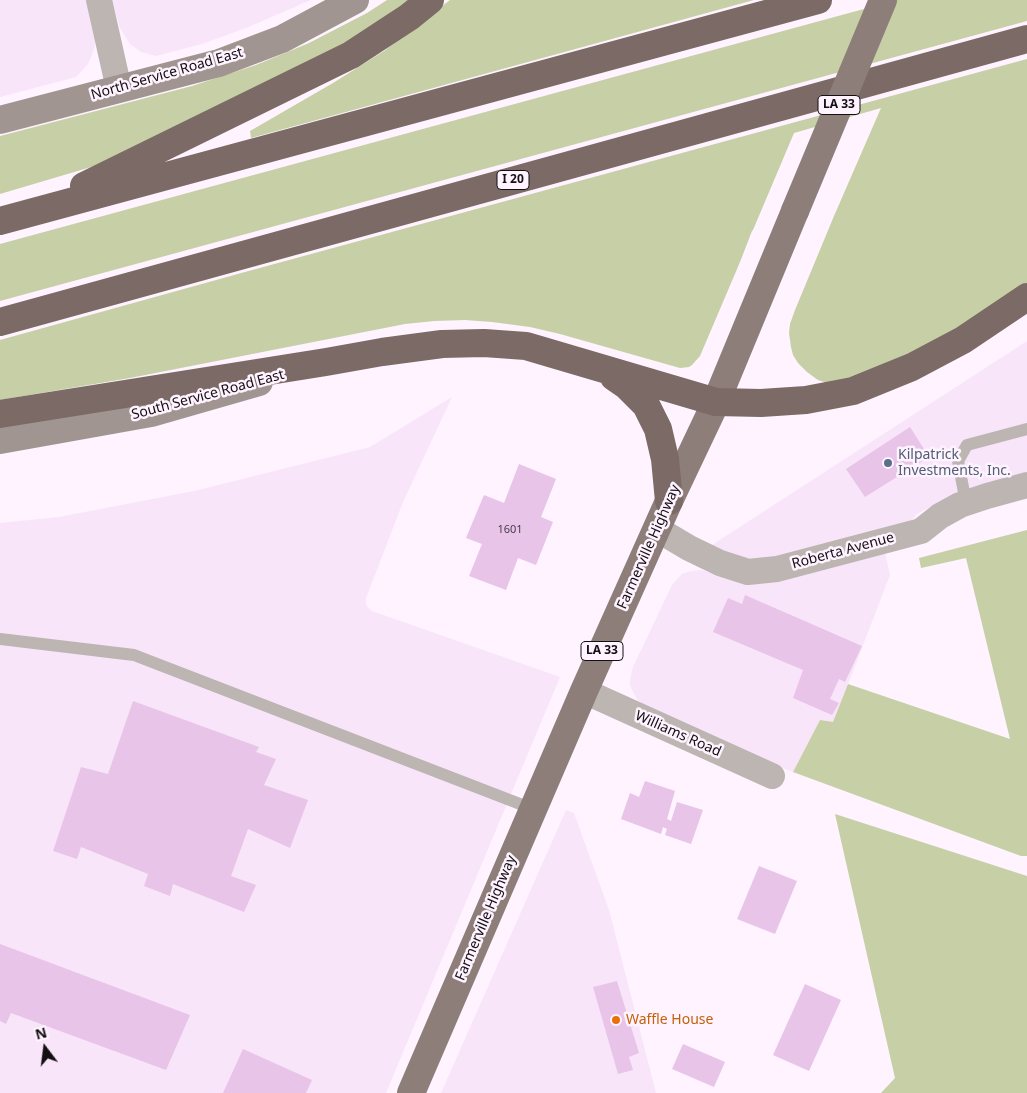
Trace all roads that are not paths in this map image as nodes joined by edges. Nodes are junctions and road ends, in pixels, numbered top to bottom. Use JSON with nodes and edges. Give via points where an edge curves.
{"nodes":[{"id":1,"x":99,"y":0,"type":"edge"},
{"id":2,"x":355,"y":0,"type":"edge"},
{"id":3,"x":430,"y":0,"type":"edge"},
{"id":4,"x":818,"y":0,"type":"edge"},
{"id":5,"x":883,"y":0,"type":"edge"},
{"id":6,"x":1027,"y":39,"type":"edge"},
{"id":7,"x":119,"y":89,"type":"junction"},
{"id":8,"x":0,"y":120,"type":"edge"},
{"id":9,"x":29,"y":214,"type":"junction"},
{"id":10,"x":0,"y":222,"type":"edge"},
{"id":11,"x":1027,"y":297,"type":"edge"},
{"id":12,"x":0,"y":322,"type":"edge"},
{"id":13,"x":326,"y":362,"type":"junction"},
{"id":14,"x":604,"y":370,"type":"junction"},
{"id":15,"x":716,"y":402,"type":"junction"},
{"id":16,"x":0,"y":414,"type":"edge"},
{"id":17,"x":1027,"y":429,"type":"edge"},
{"id":18,"x":0,"y":440,"type":"edge"},
{"id":19,"x":1027,"y":486,"type":"edge"},
{"id":20,"x":669,"y":501,"type":"junction"},
{"id":21,"x":966,"y":503,"type":"junction"},
{"id":22,"x":657,"y":529,"type":"junction"},
{"id":23,"x":0,"y":640,"type":"edge"},
{"id":24,"x":584,"y":691,"type":"junction"},
{"id":25,"x":772,"y":776,"type":"dead end"},
{"id":26,"x":533,"y":809,"type":"junction"},
{"id":27,"x":411,"y":1093,"type":"edge"}],
"edges":[{"from":1,"to":7,"type":"street"},
{"from":2,"to":7,"type":"main road","name":"North Service Road East","via":[[282,38],[228,59]]},
{"from":3,"to":9,"type":"highway","via":[[351,55]]},
{"from":4,"to":9,"type":"highway"},
{"from":5,"to":15,"type":"main road","name":"Farmerville Highway","number":"LA 33","bridge":true},
{"from":6,"to":12,"type":"highway","number":"I 20"},
{"from":7,"to":8,"type":"main road","name":"North Service Road East"},
{"from":9,"to":10,"type":"highway"},
{"from":11,"to":15,"type":"highway","via":[[963,340],[912,367],[854,391],[806,400]]},
{"from":13,"to":14,"type":"highway","via":[[442,344],[484,343],[526,346]]},
{"from":13,"to":16,"type":"highway"},
{"from":13,"to":18,"type":"main road","name":"South Service Road East","via":[[151,413]]},
{"from":14,"to":15,"type":"highway"},
{"from":14,"to":20,"type":"highway","via":[[646,405],[658,429]]},
{"from":15,"to":20,"type":"main road","name":"Farmerville Highway","number":"LA 33"},
{"from":17,"to":21,"type":"lane","via":[[967,445],[958,462]]},
{"from":19,"to":21,"type":"street","name":"Roberta Avenue"},
{"from":20,"to":22,"type":"main road","name":"Farmerville Highway","number":"LA 33"},
{"from":21,"to":22,"type":"street","name":"Roberta Avenue","via":[[940,516],[921,531],[777,569],[748,572],[720,563]]},
{"from":22,"to":24,"type":"main road","name":"Farmerville Highway","number":"LA 33"},
{"from":23,"to":26,"type":"lane","via":[[134,655]]},
{"from":24,"to":25,"type":"street","name":"Williams Road"},
{"from":24,"to":26,"type":"main road","name":"Farmerville Highway","number":"LA 33"},
{"from":26,"to":27,"type":"main road","name":"Farmerville Highway","number":"LA 33"}]}
